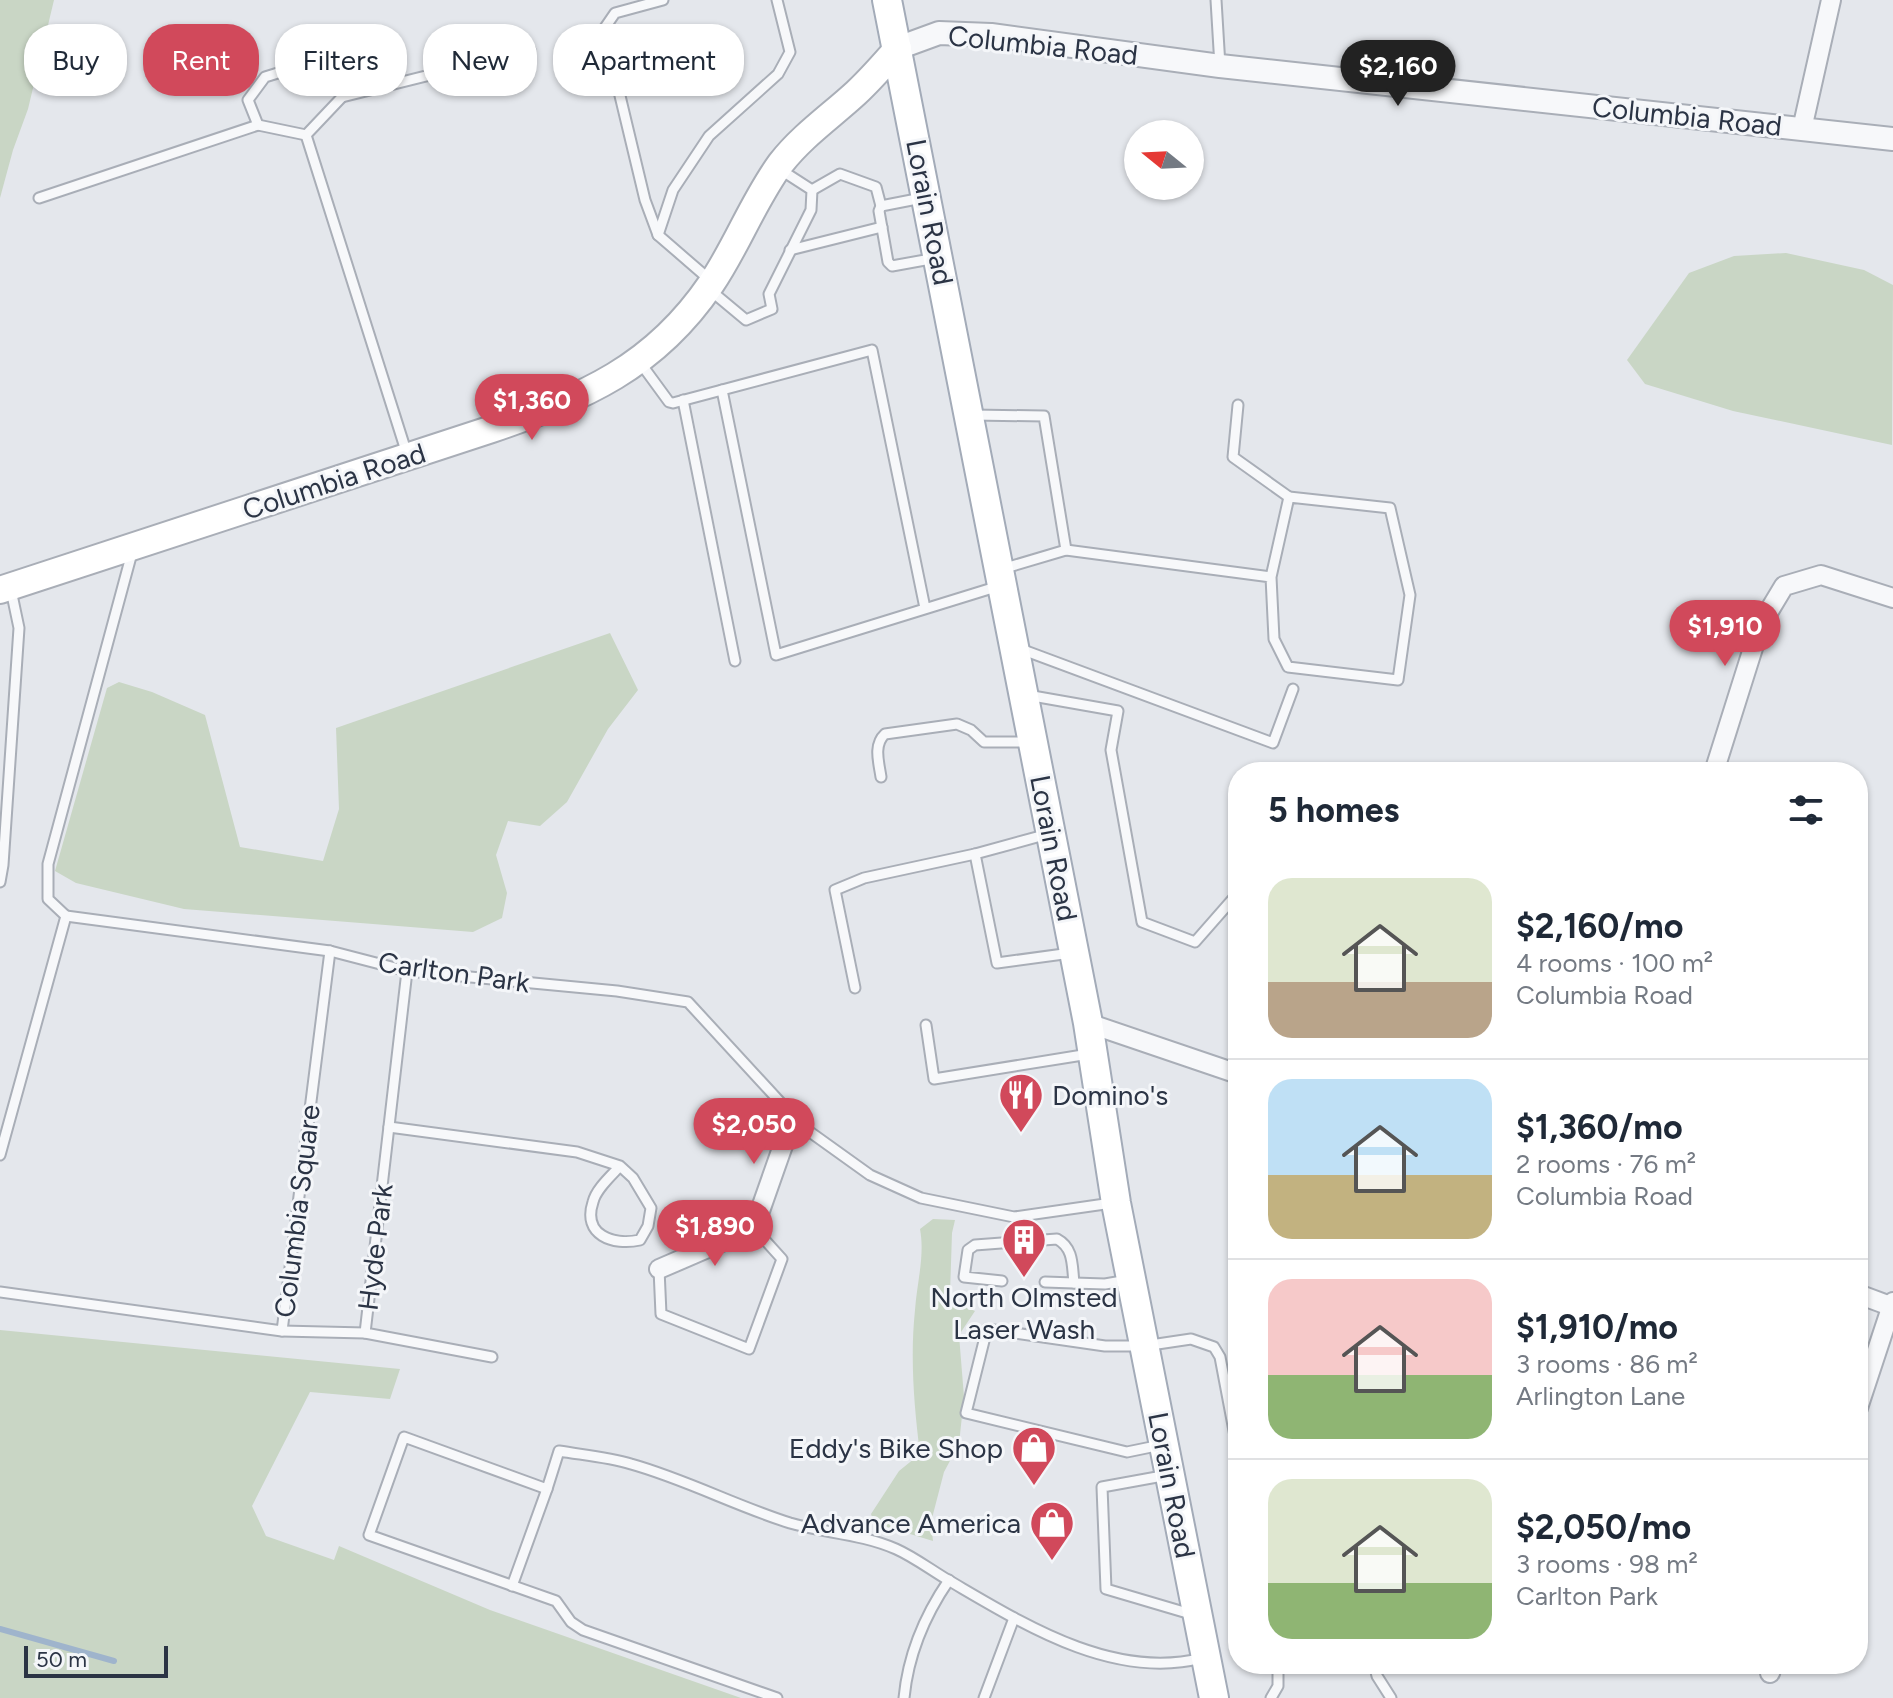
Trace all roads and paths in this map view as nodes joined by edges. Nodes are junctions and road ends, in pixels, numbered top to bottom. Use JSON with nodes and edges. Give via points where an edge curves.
{"nodes":[{"id":1,"x":663,"y":0,"type":"edge"},
{"id":2,"x":777,"y":0,"type":"edge"},
{"id":3,"x":887,"y":0,"type":"edge"},
{"id":4,"x":1216,"y":0,"type":"edge"},
{"id":5,"x":1831,"y":0,"type":"edge"},
{"id":6,"x":898,"y":48,"type":"junction"},
{"id":7,"x":1220,"y":66,"type":"junction"},
{"id":8,"x":423,"y":77,"type":"edge"},
{"id":9,"x":342,"y":97,"type":"junction"},
{"id":10,"x":258,"y":125,"type":"junction"},
{"id":11,"x":1802,"y":129,"type":"junction"},
{"id":12,"x":306,"y":135,"type":"junction"},
{"id":13,"x":1893,"y":139,"type":"edge"},
{"id":14,"x":778,"y":168,"type":"junction"},
{"id":15,"x":812,"y":190,"type":"junction"},
{"id":16,"x":927,"y":197,"type":"junction"},
{"id":17,"x":39,"y":198,"type":"dead end"},
{"id":18,"x":881,"y":206,"type":"junction"},
{"id":19,"x":882,"y":227,"type":"junction"},
{"id":20,"x":658,"y":235,"type":"junction"},
{"id":21,"x":790,"y":250,"type":"junction"},
{"id":22,"x":939,"y":258,"type":"junction"},
{"id":23,"x":710,"y":286,"type":"junction"},
{"id":24,"x":639,"y":361,"type":"junction"},
{"id":25,"x":722,"y":390,"type":"junction"},
{"id":26,"x":683,"y":400,"type":"junction"},
{"id":27,"x":1238,"y":405,"type":"dead end"},
{"id":28,"x":970,"y":415,"type":"junction"},
{"id":29,"x":408,"y":458,"type":"junction"},
{"id":30,"x":1289,"y":497,"type":"junction"},
{"id":31,"x":134,"y":546,"type":"junction"},
{"id":32,"x":1066,"y":550,"type":"junction"},
{"id":33,"x":1001,"y":577,"type":"junction"},
{"id":34,"x":1271,"y":577,"type":"junction"},
{"id":35,"x":5,"y":588,"type":"edge"},
{"id":36,"x":1893,"y":598,"type":"edge"},
{"id":37,"x":925,"y":608,"type":"junction"},
{"id":38,"x":1015,"y":647,"type":"junction"},
{"id":39,"x":735,"y":661,"type":"dead end"},
{"id":40,"x":1293,"y":689,"type":"dead end"},
{"id":41,"x":1024,"y":695,"type":"junction"},
{"id":42,"x":1034,"y":742,"type":"junction"},
{"id":43,"x":1717,"y":762,"type":"edge"},
{"id":44,"x":881,"y":777,"type":"dead end"},
{"id":45,"x":1051,"y":833,"type":"junction"},
{"id":46,"x":975,"y":854,"type":"junction"},
{"id":47,"x":0,"y":882,"type":"edge"},
{"id":48,"x":1228,"y":904,"type":"edge"},
{"id":49,"x":66,"y":916,"type":"junction"},
{"id":50,"x":330,"y":951,"type":"junction"},
{"id":51,"x":1074,"y":952,"type":"junction"},
{"id":52,"x":407,"y":971,"type":"junction"},
{"id":53,"x":855,"y":988,"type":"dead end"},
{"id":54,"x":1088,"y":1023,"type":"junction"},
{"id":55,"x":926,"y":1025,"type":"dead end"},
{"id":56,"x":1093,"y":1054,"type":"junction"},
{"id":57,"x":1228,"y":1071,"type":"edge"},
{"id":58,"x":793,"y":1117,"type":"junction"},
{"id":59,"x":389,"y":1127,"type":"junction"},
{"id":60,"x":0,"y":1155,"type":"edge"},
{"id":61,"x":620,"y":1166,"type":"junction"},
{"id":62,"x":1116,"y":1203,"type":"junction"},
{"id":63,"x":754,"y":1228,"type":"junction"},
{"id":64,"x":659,"y":1269,"type":"joint"},
{"id":65,"x":1131,"y":1279,"type":"junction"},
{"id":66,"x":1002,"y":1281,"type":"dead end"},
{"id":67,"x":1045,"y":1282,"type":"dead end"},
{"id":68,"x":1074,"y":1283,"type":"junction"},
{"id":69,"x":0,"y":1292,"type":"edge"},
{"id":70,"x":1868,"y":1297,"type":"edge"},
{"id":71,"x":1893,"y":1305,"type":"edge"},
{"id":72,"x":282,"y":1331,"type":"junction"},
{"id":73,"x":365,"y":1333,"type":"junction"},
{"id":74,"x":1144,"y":1346,"type":"junction"},
{"id":75,"x":492,"y":1357,"type":"dead end"},
{"id":76,"x":1868,"y":1379,"type":"edge"},
{"id":77,"x":1228,"y":1399,"type":"edge"},
{"id":78,"x":1164,"y":1444,"type":"junction"},
{"id":79,"x":1170,"y":1475,"type":"junction"},
{"id":80,"x":547,"y":1489,"type":"junction"},
{"id":81,"x":949,"y":1580,"type":"junction"},
{"id":82,"x":512,"y":1586,"type":"junction"},
{"id":83,"x":1198,"y":1616,"type":"junction"},
{"id":84,"x":1014,"y":1618,"type":"junction"},
{"id":85,"x":1206,"y":1657,"type":"junction"},
{"id":86,"x":1278,"y":1674,"type":"edge"},
{"id":87,"x":1376,"y":1674,"type":"edge"},
{"id":88,"x":777,"y":1698,"type":"edge"},
{"id":89,"x":904,"y":1698,"type":"edge"},
{"id":90,"x":984,"y":1698,"type":"edge"},
{"id":91,"x":1214,"y":1698,"type":"edge"},
{"id":92,"x":1271,"y":1698,"type":"edge"},
{"id":93,"x":1391,"y":1698,"type":"edge"}],
"edges":[{"from":1,"to":20,"type":"lane","via":[[615,13],[604,29]]},
{"from":2,"to":20,"type":"lane","via":[[790,52],[778,74],[709,136],[673,190]]},
{"from":3,"to":6,"type":"main road","name":"Lorain Road"},
{"from":4,"to":7,"type":"lane"},
{"from":5,"to":11,"type":"street"},
{"from":6,"to":7,"type":"street","name":"Columbia Road","via":[[939,33],[991,35]]},
{"from":6,"to":14,"type":"main road","name":"Columbia Road"},
{"from":6,"to":16,"type":"main road","name":"Lorain Road"},
{"from":7,"to":11,"type":"street","name":"Columbia Road"},
{"from":8,"to":9,"type":"lane"},
{"from":9,"to":10,"type":"lane","via":[[335,71],[310,63],[265,77],[248,100]]},
{"from":9,"to":12,"type":"lane"},
{"from":10,"to":12,"type":"lane"},
{"from":10,"to":17,"type":"lane"},
{"from":11,"to":13,"type":"street","name":"Columbia Road"},
{"from":12,"to":29,"type":"lane"},
{"from":14,"to":15,"type":"lane"},
{"from":14,"to":23,"type":"main road","name":"Columbia Road"},
{"from":15,"to":18,"type":"lane","via":[[840,174],[876,187]]},
{"from":15,"to":21,"type":"lane","via":[[811,210]]},
{"from":16,"to":18,"type":"lane"},
{"from":16,"to":22,"type":"main road","name":"Lorain Road"},
{"from":18,"to":19,"type":"lane"},
{"from":19,"to":21,"type":"lane"},
{"from":19,"to":22,"type":"lane","via":[[892,266]]},
{"from":20,"to":23,"type":"lane"},
{"from":21,"to":23,"type":"lane","via":[[769,294],[772,309],[746,320]]},
{"from":22,"to":28,"type":"main road","name":"Lorain Road"},
{"from":23,"to":24,"type":"main road","name":"Columbia Road","via":[[681,324]]},
{"from":24,"to":26,"type":"lane","via":[[669,402]]},
{"from":24,"to":29,"type":"main road","name":"Columbia Road","via":[[562,404]]},
{"from":25,"to":26,"type":"lane"},
{"from":25,"to":37,"type":"lane","via":[[872,350]]},
{"from":25,"to":37,"type":"lane","via":[[776,655]]},
{"from":26,"to":39,"type":"lane"},
{"from":27,"to":30,"type":"lane","via":[[1233,457]]},
{"from":28,"to":32,"type":"lane","via":[[1044,416]]},
{"from":28,"to":33,"type":"main road","name":"Lorain Road"},
{"from":29,"to":31,"type":"main road","name":"Columbia Road"},
{"from":30,"to":34,"type":"lane"},
{"from":30,"to":34,"type":"lane","via":[[1390,508],[1410,595],[1398,680],[1288,667],[1274,639]]},
{"from":31,"to":35,"type":"main road","name":"Columbia Road"},
{"from":31,"to":49,"type":"lane","via":[[48,864],[48,899]]},
{"from":32,"to":33,"type":"lane"},
{"from":32,"to":34,"type":"lane"},
{"from":33,"to":37,"type":"lane"},
{"from":33,"to":38,"type":"main road","name":"Lorain Road"},
{"from":35,"to":47,"type":"lane","via":[[19,628]]},
{"from":36,"to":43,"type":"street","via":[[1821,575],[1784,586],[1760,626]]},
{"from":38,"to":40,"type":"lane","via":[[1273,743]]},
{"from":38,"to":41,"type":"main road","name":"Lorain Road"},
{"from":41,"to":42,"type":"main road","name":"Lorain Road"},
{"from":41,"to":48,"type":"lane","via":[[1118,711],[1111,750],[1142,922],[1195,942]]},
{"from":42,"to":44,"type":"lane","via":[[984,742],[957,724],[885,734],[877,751]]},
{"from":42,"to":45,"type":"main road","name":"Lorain Road"},
{"from":45,"to":46,"type":"lane"},
{"from":45,"to":51,"type":"main road","name":"Lorain Road"},
{"from":46,"to":51,"type":"lane","via":[[997,963]]},
{"from":46,"to":53,"type":"lane","via":[[864,878],[835,890]]},
{"from":49,"to":50,"type":"lane","name":"Carlton Park"},
{"from":49,"to":60,"type":"lane"},
{"from":50,"to":52,"type":"lane","name":"Carlton Park"},
{"from":50,"to":72,"type":"lane","name":"Columbia Square"},
{"from":51,"to":54,"type":"main road","name":"Lorain Road"},
{"from":52,"to":58,"type":"lane","name":"Carlton Park","via":[[688,1002]]},
{"from":52,"to":59,"type":"lane","name":"Hyde Park"},
{"from":54,"to":56,"type":"main road","name":"Lorain Road"},
{"from":54,"to":57,"type":"street"},
{"from":55,"to":56,"type":"lane","via":[[934,1079]]},
{"from":56,"to":62,"type":"main road","name":"Lorain Road"},
{"from":58,"to":62,"type":"lane","name":"Carlton Park","via":[[870,1175],[921,1198],[1014,1217]]},
{"from":58,"to":63,"type":"street"},
{"from":59,"to":61,"type":"lane","via":[[577,1152]]},
{"from":59,"to":73,"type":"lane","name":"Hyde Park"},
{"from":61,"to":61,"type":"lane","via":[[651,1208],[640,1240],[623,1243],[594,1229],[590,1216],[593,1198]]},
{"from":62,"to":65,"type":"main road","name":"Lorain Road"},
{"from":63,"to":64,"type":"street"},
{"from":63,"to":64,"type":"lane","via":[[782,1259],[749,1349],[661,1314]]},
{"from":65,"to":68,"type":"lane"},
{"from":65,"to":74,"type":"main road","name":"Lorain Road"},
{"from":66,"to":68,"type":"lane","via":[[964,1277],[968,1250],[975,1245],[1057,1239],[1071,1254]]},
{"from":67,"to":68,"type":"lane"},
{"from":69,"to":72,"type":"lane","name":"Columbia Square"},
{"from":70,"to":71,"type":"street"},
{"from":71,"to":76,"type":"street"},
{"from":72,"to":73,"type":"lane"},
{"from":73,"to":75,"type":"lane","name":"Hyde Park"},
{"from":74,"to":77,"type":"lane","via":[[1191,1339],[1214,1347]]},
{"from":74,"to":78,"type":"main road","name":"Lorain Road"},
{"from":74,"to":78,"type":"lane","via":[[1105,1346],[987,1329],[966,1413],[1127,1452]]},
{"from":78,"to":79,"type":"main road","name":"Lorain Road"},
{"from":79,"to":83,"type":"main road","name":"Lorain Road"},
{"from":79,"to":83,"type":"lane","via":[[1102,1487],[1106,1589]]},
{"from":80,"to":81,"type":"lane","via":[[559,1451],[630,1463],[791,1523],[885,1545]]},
{"from":80,"to":82,"type":"lane"},
{"from":80,"to":82,"type":"lane","via":[[404,1437],[369,1535]]},
{"from":81,"to":84,"type":"lane"},
{"from":81,"to":89,"type":"lane","via":[[921,1629]]},
{"from":82,"to":88,"type":"lane","via":[[556,1601],[583,1630]]},
{"from":83,"to":85,"type":"main road","name":"Lorain Road"},
{"from":84,"to":85,"type":"lane","via":[[1114,1657],[1180,1664]]},
{"from":84,"to":90,"type":"lane"},
{"from":85,"to":91,"type":"main road","name":"Lorain Road"},
{"from":86,"to":92,"type":"lane"},
{"from":87,"to":93,"type":"lane"}]}
